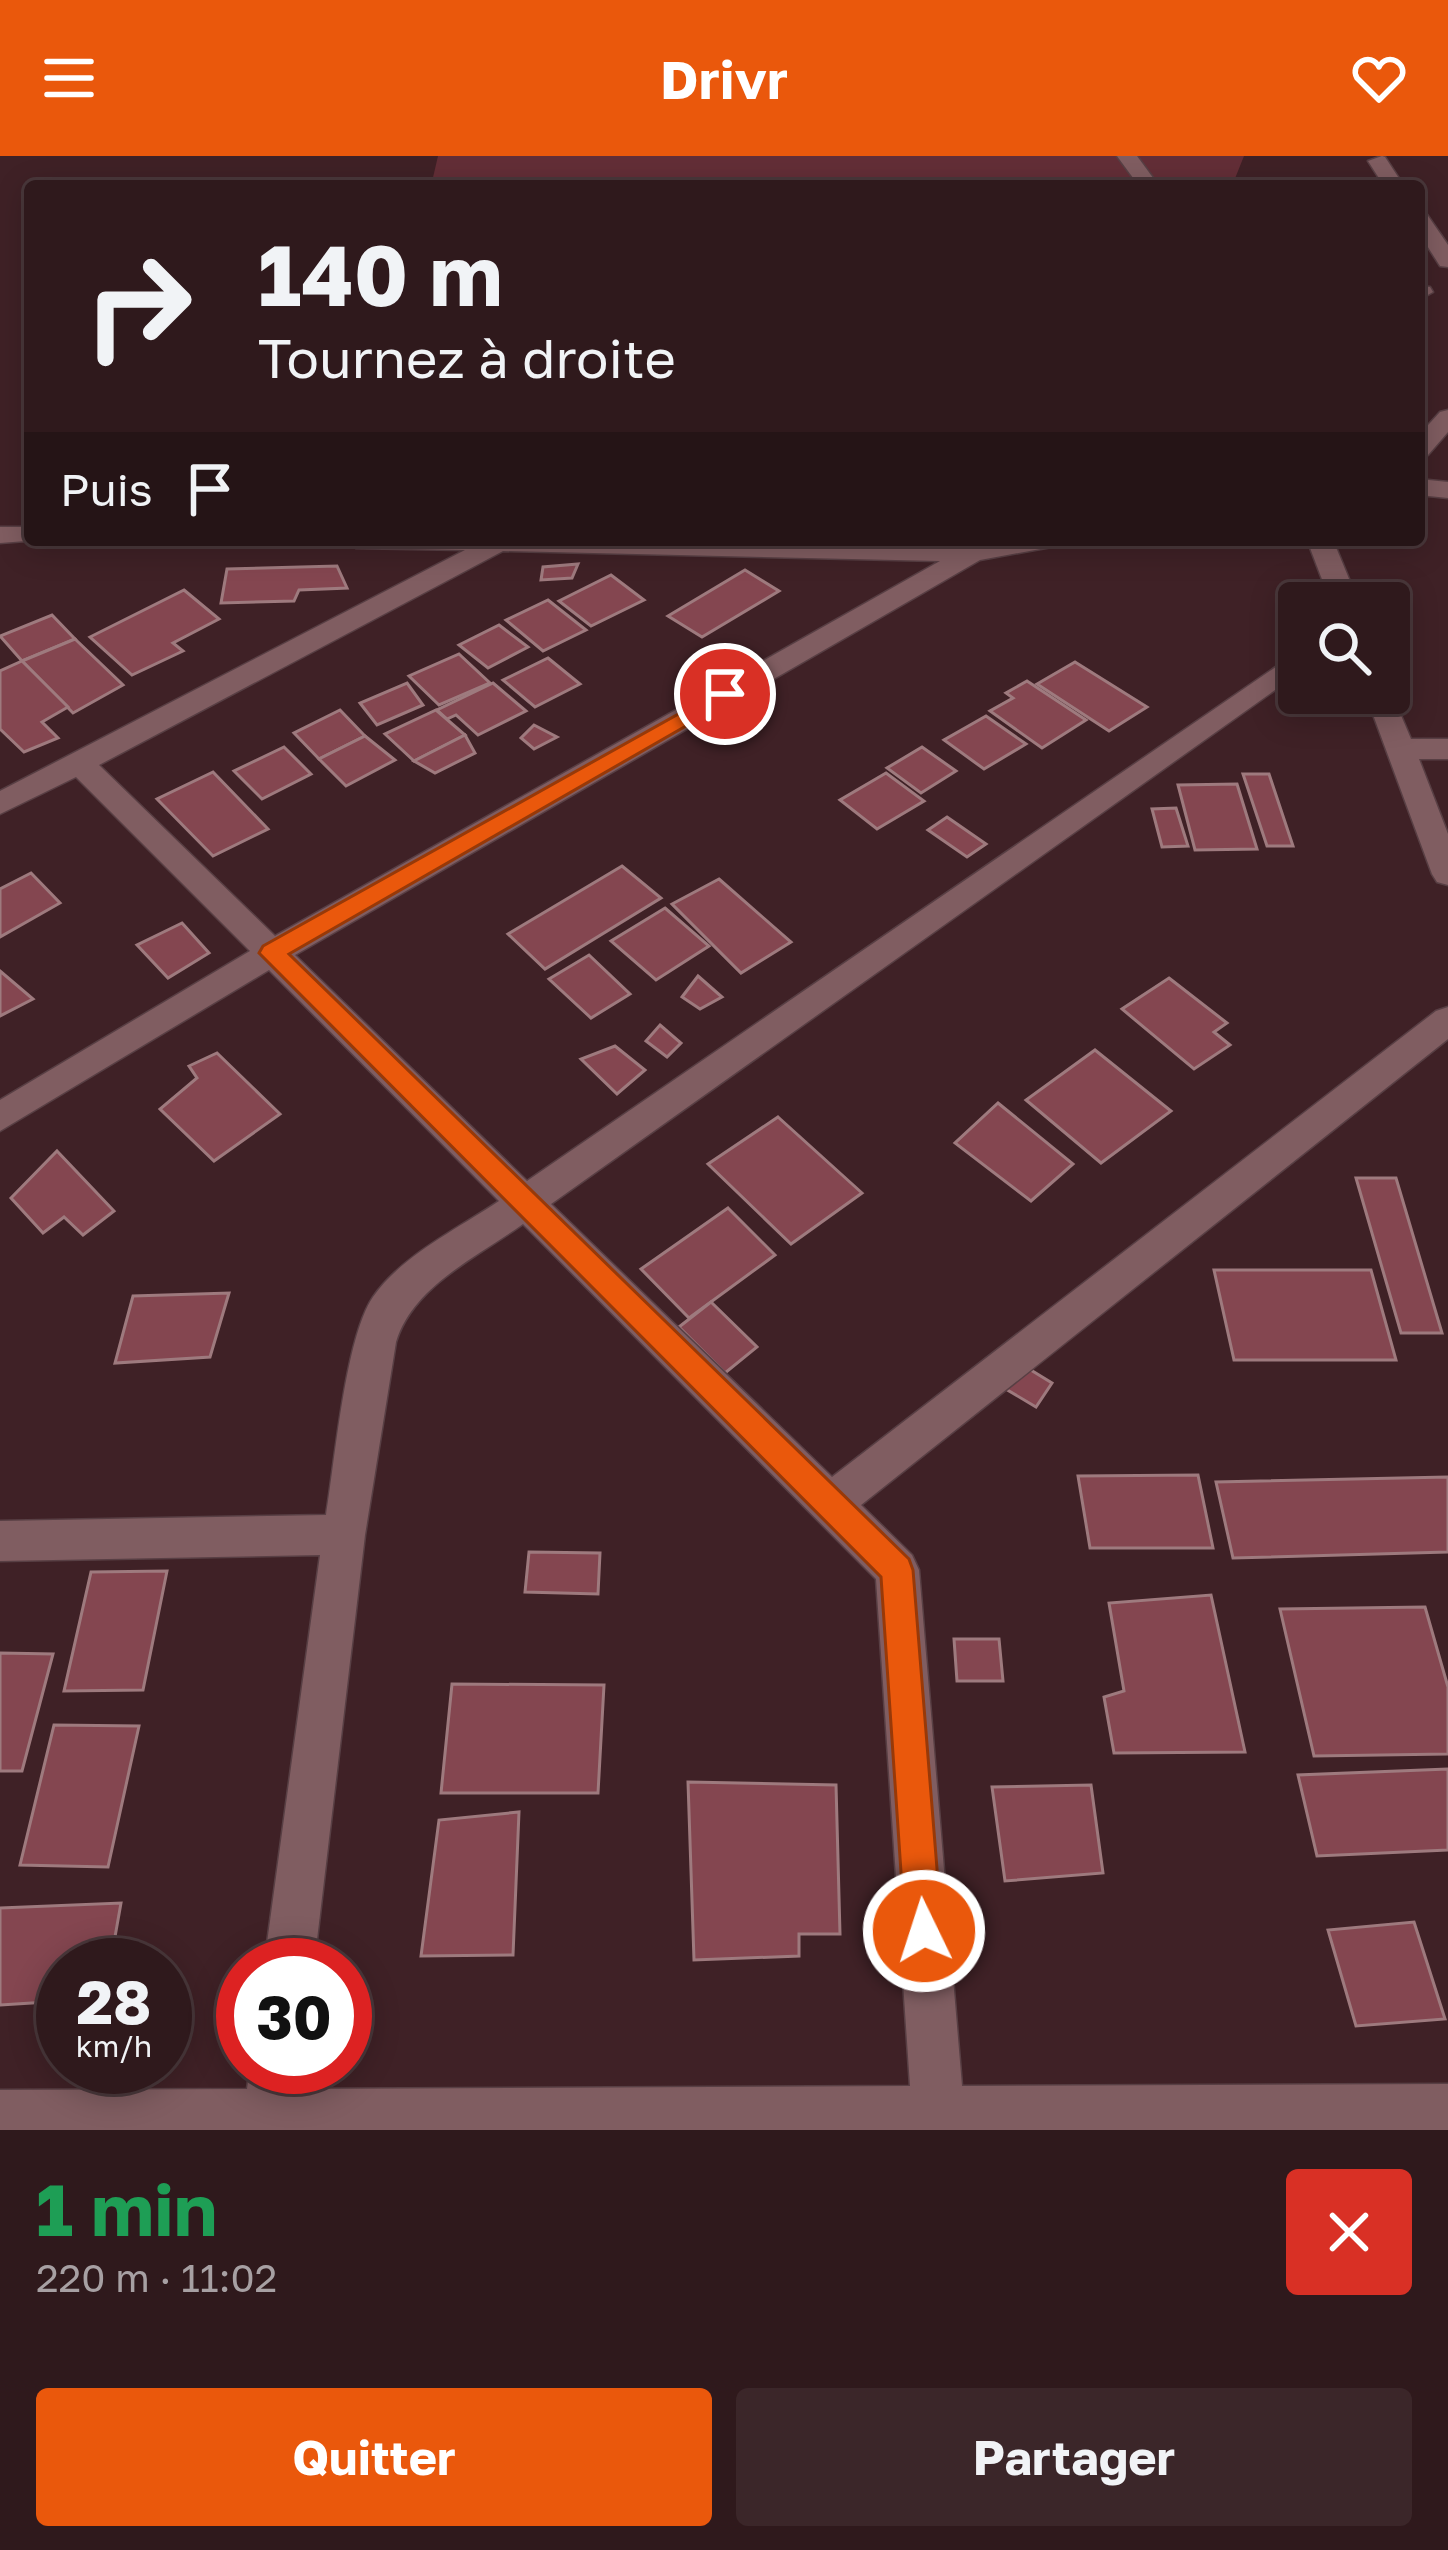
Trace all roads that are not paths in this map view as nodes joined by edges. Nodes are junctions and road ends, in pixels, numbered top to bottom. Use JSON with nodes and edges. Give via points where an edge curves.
{"nodes":[{"id":1,"x":1378,"y":161,"type":"dead end"},
{"id":2,"x":1390,"y":180,"type":"edge"},
{"id":3,"x":1425,"y":226,"type":"edge"},
{"id":4,"x":1448,"y":261,"type":"edge"},
{"id":5,"x":1448,"y":417,"type":"edge"},
{"id":6,"x":1425,"y":443,"type":"edge"},
{"id":7,"x":493,"y":546,"type":"edge"},
{"id":8,"x":658,"y":546,"type":"edge"},
{"id":9,"x":1015,"y":546,"type":"edge"},
{"id":10,"x":1322,"y":546,"type":"edge"},
{"id":11,"x":972,"y":554,"type":"junction"},
{"id":12,"x":1337,"y":582,"type":"edge"},
{"id":13,"x":1278,"y":675,"type":"edge"},
{"id":14,"x":1387,"y":714,"type":"edge"},
{"id":15,"x":1448,"y":748,"type":"edge"},
{"id":16,"x":1401,"y":749,"type":"junction"},
{"id":17,"x":79,"y":762,"type":"junction"},
{"id":18,"x":0,"y":803,"type":"edge"},
{"id":19,"x":1448,"y":874,"type":"edge"},
{"id":20,"x":272,"y":953,"type":"junction"},
{"id":21,"x":1448,"y":1020,"type":"edge"},
{"id":22,"x":0,"y":1117,"type":"edge"},
{"id":23,"x":524,"y":1202,"type":"junction"},
{"id":24,"x":830,"y":1504,"type":"junction"},
{"id":25,"x":344,"y":1535,"type":"junction"},
{"id":26,"x":0,"y":1541,"type":"edge"},
{"id":27,"x":292,"y":1938,"type":"edge"},
{"id":28,"x":240,"y":2094,"type":"edge"},
{"id":29,"x":340,"y":2094,"type":"edge"},
{"id":30,"x":1448,"y":2110,"type":"edge"},
{"id":31,"x":0,"y":2116,"type":"edge"},
{"id":32,"x":938,"y":2121,"type":"edge"}],
"edges":[{"from":1,"to":2,"type":"street"},
{"from":3,"to":4,"type":"street"},
{"from":5,"to":6,"type":"street"},
{"from":7,"to":17,"type":"street"},
{"from":8,"to":11,"type":"street"},
{"from":9,"to":11,"type":"street"},
{"from":10,"to":12,"type":"street"},
{"from":11,"to":20,"type":"street"},
{"from":13,"to":23,"type":"street"},
{"from":14,"to":16,"type":"street"},
{"from":15,"to":16,"type":"street"},
{"from":16,"to":19,"type":"street"},
{"from":17,"to":18,"type":"street"},
{"from":17,"to":20,"type":"street"},
{"from":20,"to":22,"type":"street"},
{"from":20,"to":23,"type":"street"},
{"from":21,"to":24,"type":"street"},
{"from":23,"to":24,"type":"street"},
{"from":23,"to":25,"type":"street","via":[[387,1308]]},
{"from":24,"to":32,"type":"street","via":[[897,1570]]},
{"from":25,"to":26,"type":"street"},
{"from":25,"to":27,"type":"street"},
{"from":28,"to":31,"type":"street"},
{"from":29,"to":32,"type":"street"},
{"from":30,"to":32,"type":"street"}]}
